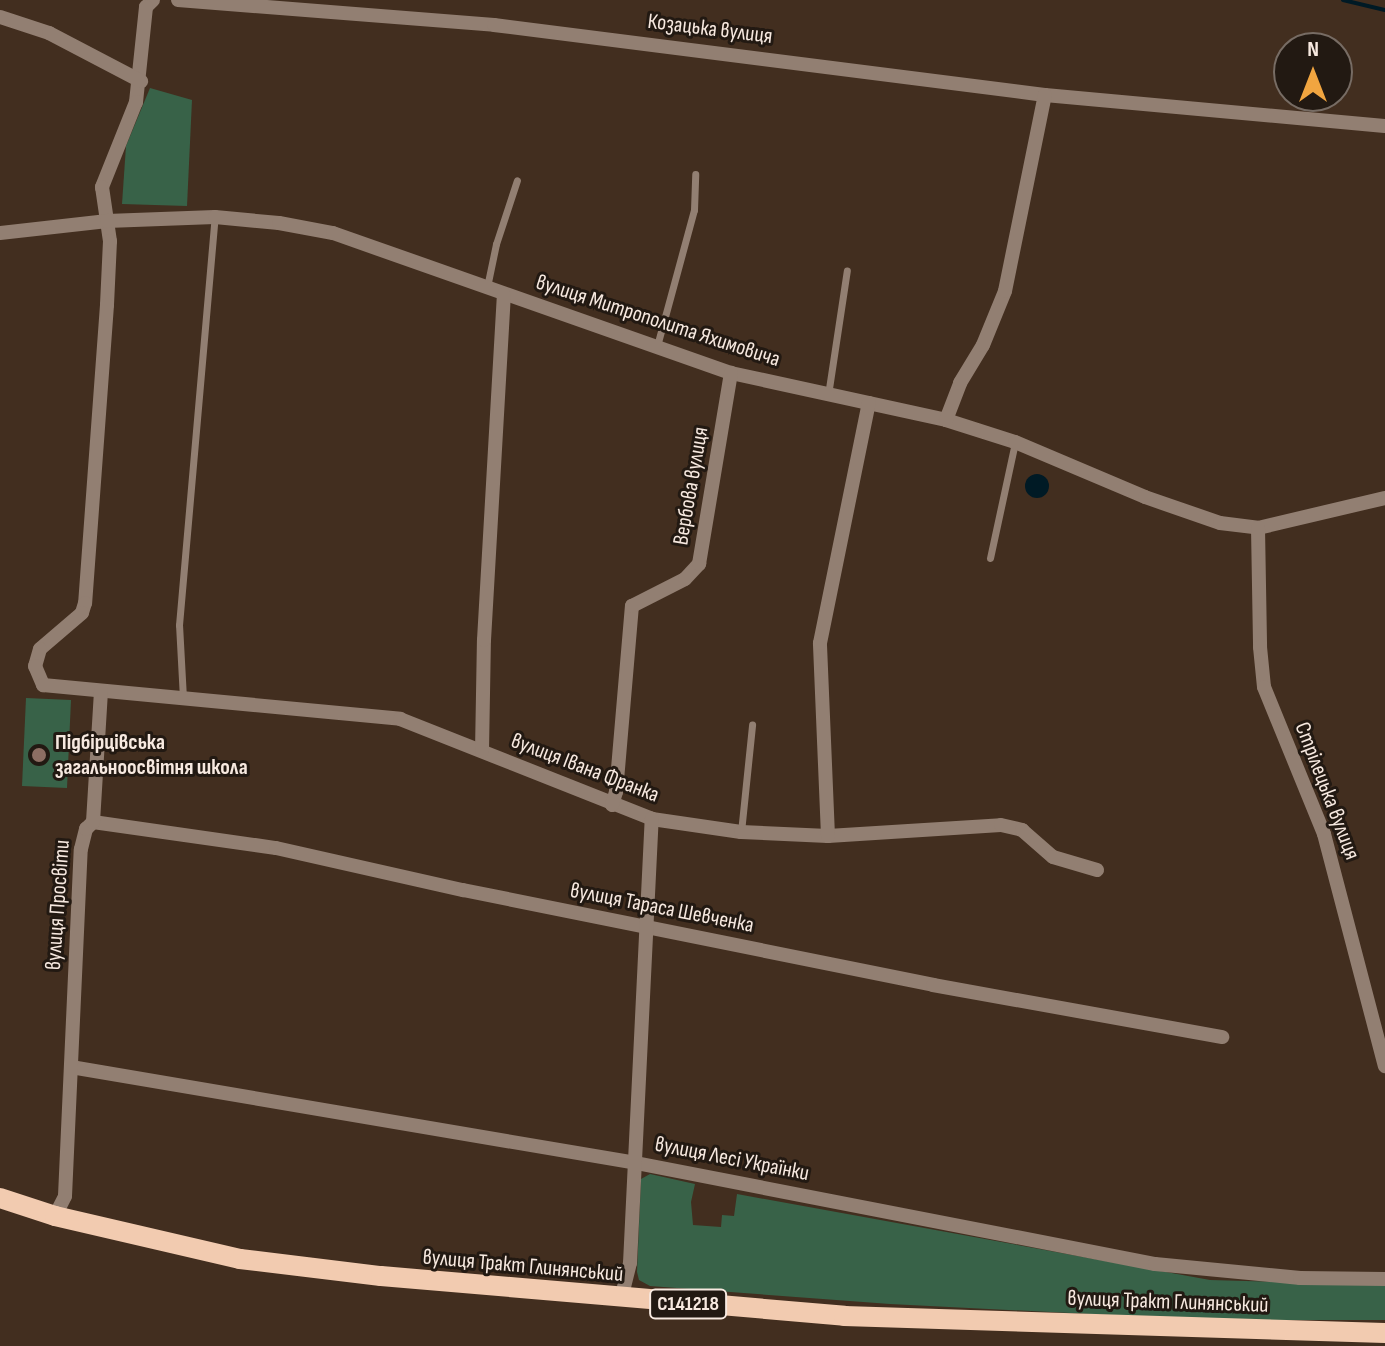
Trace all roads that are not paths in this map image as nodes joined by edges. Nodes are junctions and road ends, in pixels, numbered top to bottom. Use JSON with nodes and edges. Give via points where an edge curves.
{"nodes":[{"id":1,"x":153,"y":0,"type":"edge"},
{"id":2,"x":178,"y":0,"type":"edge"},
{"id":3,"x":0,"y":17,"type":"edge"},
{"id":4,"x":141,"y":81,"type":"junction"},
{"id":5,"x":1045,"y":95,"type":"junction"},
{"id":6,"x":1385,"y":126,"type":"edge"},
{"id":7,"x":695,"y":174,"type":"dead end"},
{"id":8,"x":517,"y":180,"type":"dead end"},
{"id":9,"x":215,"y":217,"type":"junction"},
{"id":10,"x":107,"y":221,"type":"junction"},
{"id":11,"x":0,"y":233,"type":"edge"},
{"id":12,"x":847,"y":270,"type":"dead end"},
{"id":13,"x":487,"y":287,"type":"junction"},
{"id":14,"x":504,"y":295,"type":"junction"},
{"id":15,"x":656,"y":349,"type":"junction"},
{"id":16,"x":731,"y":373,"type":"junction"},
{"id":17,"x":828,"y":395,"type":"junction"},
{"id":18,"x":869,"y":403,"type":"junction"},
{"id":19,"x":946,"y":420,"type":"junction"},
{"id":20,"x":1015,"y":442,"type":"junction"},
{"id":21,"x":1385,"y":498,"type":"edge"},
{"id":22,"x":1258,"y":528,"type":"junction"},
{"id":23,"x":990,"y":558,"type":"dead end"},
{"id":24,"x":101,"y":691,"type":"junction"},
{"id":25,"x":183,"y":698,"type":"junction"},
{"id":26,"x":752,"y":725,"type":"dead end"},
{"id":27,"x":482,"y":751,"type":"junction"},
{"id":28,"x":612,"y":805,"type":"junction"},
{"id":29,"x":652,"y":819,"type":"junction"},
{"id":30,"x":93,"y":822,"type":"junction"},
{"id":31,"x":741,"y":832,"type":"junction"},
{"id":32,"x":828,"y":836,"type":"junction"},
{"id":33,"x":1097,"y":870,"type":"dead end"},
{"id":34,"x":648,"y":928,"type":"junction"},
{"id":35,"x":1222,"y":1037,"type":"dead end"},
{"id":36,"x":1385,"y":1066,"type":"edge"},
{"id":37,"x":71,"y":1067,"type":"junction"},
{"id":38,"x":636,"y":1163,"type":"junction"},
{"id":39,"x":0,"y":1198,"type":"edge"},
{"id":40,"x":55,"y":1216,"type":"junction"},
{"id":41,"x":1385,"y":1279,"type":"edge"},
{"id":42,"x":621,"y":1299,"type":"junction"},
{"id":43,"x":1385,"y":1333,"type":"edge"}],
"edges":[{"from":1,"to":4,"type":"street","via":[[146,7]]},
{"from":2,"to":5,"type":"street","name":"Козацька вулиця","via":[[494,25]]},
{"from":3,"to":4,"type":"street","via":[[49,33]]},
{"from":4,"to":10,"type":"street","via":[[102,187]]},
{"from":5,"to":6,"type":"street","name":"Козацька вулиця"},
{"from":5,"to":19,"type":"street","via":[[1005,291]]},
{"from":7,"to":15,"type":"lane","via":[[694,210]]},
{"from":8,"to":13,"type":"lane"},
{"from":9,"to":10,"type":"street","name":"вулиця Митрополита Яхимовича"},
{"from":9,"to":13,"type":"street","name":"вулиця Митрополита Яхимовича","via":[[333,233]]},
{"from":9,"to":25,"type":"lane","via":[[179,625]]},
{"from":10,"to":11,"type":"street","name":"вулиця Митрополита Яхимовича"},
{"from":10,"to":24,"type":"street","via":[[107,305],[82,613],[40,649],[35,666],[43,685]]},
{"from":12,"to":17,"type":"lane"},
{"from":13,"to":14,"type":"street","name":"вулиця Митрополита Яхимовича"},
{"from":14,"to":15,"type":"street","name":"вулиця Митрополита Яхимовича"},
{"from":14,"to":27,"type":"street"},
{"from":15,"to":16,"type":"street","name":"вулиця Митрополита Яхимовича"},
{"from":16,"to":17,"type":"street","name":"вулиця Митрополита Яхимовича"},
{"from":16,"to":28,"type":"street","name":"Вербова вулиця","via":[[699,564],[685,579],[632,606]]},
{"from":17,"to":18,"type":"street","name":"вулиця Митрополита Яхимовича"},
{"from":18,"to":19,"type":"street","name":"вулиця Митрополита Яхимовича"},
{"from":18,"to":32,"type":"street","via":[[820,643]]},
{"from":19,"to":20,"type":"street","name":"вулиця Митрополита Яхимовича"},
{"from":20,"to":22,"type":"street","name":"вулиця Митрополита Яхимовича","via":[[1145,497],[1220,523]]},
{"from":20,"to":23,"type":"lane"},
{"from":21,"to":22,"type":"street","name":"вулиця Митрополита Яхимовича"},
{"from":22,"to":36,"type":"street","name":"Стрілецька вулиця","via":[[1264,687],[1324,834]]},
{"from":24,"to":25,"type":"street","name":"вулиця Івана Франка"},
{"from":24,"to":30,"type":"street","name":"вулиця Просвіти"},
{"from":25,"to":27,"type":"street","name":"вулиця Івана Франка","via":[[400,719]]},
{"from":26,"to":31,"type":"lane"},
{"from":27,"to":28,"type":"street","name":"вулиця Івана Франка"},
{"from":28,"to":29,"type":"street","name":"вулиця Івана Франка"},
{"from":29,"to":31,"type":"street","name":"вулиця Івана Франка"},
{"from":29,"to":34,"type":"street"},
{"from":30,"to":34,"type":"street","name":"вулиця Тараса Шевченка","via":[[276,848]]},
{"from":30,"to":37,"type":"street","name":"вулиця Просвіти","via":[[81,849]]},
{"from":31,"to":32,"type":"street","name":"вулиця Івана Франка"},
{"from":32,"to":33,"type":"street","name":"вулиця Івана Франка","via":[[1001,825],[1022,830],[1053,857]]},
{"from":34,"to":35,"type":"street","name":"вулиця Тараса Шевченка"},
{"from":34,"to":38,"type":"street"},
{"from":37,"to":38,"type":"street","name":"вулиця Лесі Українки"},
{"from":37,"to":40,"type":"street","name":"вулиця Просвіти","via":[[65,1196]]},
{"from":38,"to":41,"type":"street","name":"вулиця Лесі Українки","via":[[1155,1264],[1300,1278]]},
{"from":38,"to":42,"type":"street","via":[[630,1263]]},
{"from":39,"to":40,"type":"main road","name":"вулиця Тракт Глинянський","number":"С141218"},
{"from":40,"to":42,"type":"main road","name":"вулиця Тракт Глинянський","number":"С141218","via":[[240,1259]]},
{"from":42,"to":43,"type":"main road","name":"вулиця Тракт Глинянський","number":"С141218","via":[[844,1316]]}]}
